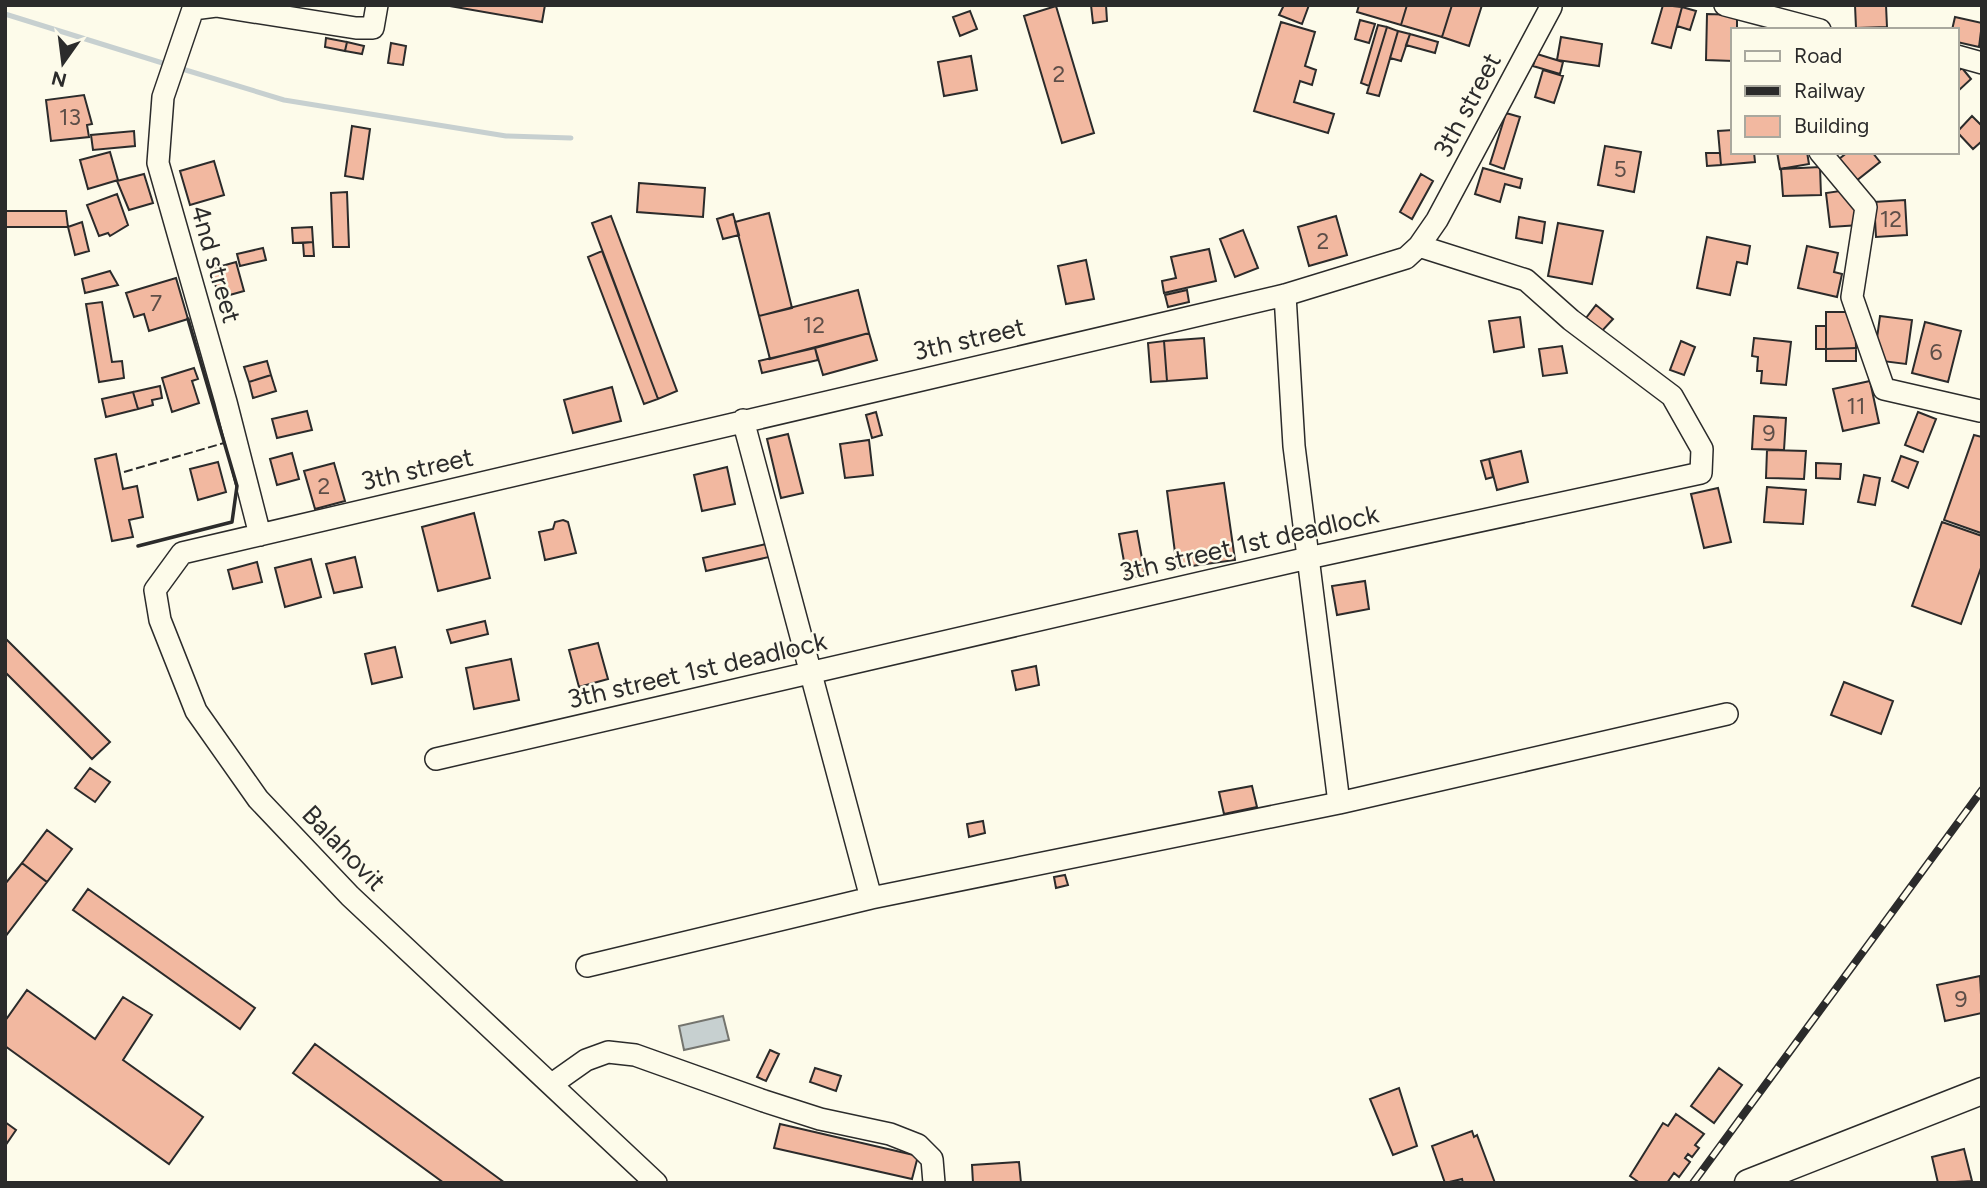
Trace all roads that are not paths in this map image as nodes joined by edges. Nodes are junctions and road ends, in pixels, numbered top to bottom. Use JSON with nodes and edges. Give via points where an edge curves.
{"nodes":[{"id":1,"x":377,"y":5,"type":"edge"},
{"id":2,"x":1725,"y":5,"type":"edge"},
{"id":3,"x":216,"y":6,"type":"edge"},
{"id":4,"x":1551,"y":6,"type":"edge"},
{"id":5,"x":189,"y":12,"type":"edge"},
{"id":6,"x":1772,"y":24,"type":"edge"},
{"id":7,"x":1804,"y":28,"type":"edge"},
{"id":8,"x":1959,"y":57,"type":"edge"},
{"id":9,"x":1982,"y":64,"type":"edge"},
{"id":10,"x":1822,"y":154,"type":"edge"},
{"id":11,"x":1419,"y":246,"type":"junction"},
{"id":12,"x":1285,"y":295,"type":"junction"},
{"id":13,"x":1980,"y":411,"type":"edge"},
{"id":14,"x":743,"y":420,"type":"junction"},
{"id":15,"x":260,"y":535,"type":"junction"},
{"id":16,"x":1308,"y":558,"type":"junction"},
{"id":17,"x":808,"y":673,"type":"junction"},
{"id":18,"x":1727,"y":714,"type":"dead end"},
{"id":19,"x":436,"y":759,"type":"dead end"},
{"id":20,"x":1339,"y":803,"type":"junction"},
{"id":21,"x":871,"y":898,"type":"junction"},
{"id":22,"x":587,"y":966,"type":"dead end"},
{"id":23,"x":552,"y":1083,"type":"junction"},
{"id":24,"x":1982,"y":1091,"type":"edge"},
{"id":25,"x":656,"y":1183,"type":"edge"},
{"id":26,"x":934,"y":1183,"type":"edge"},
{"id":27,"x":1748,"y":1183,"type":"edge"}],
"edges":[{"from":1,"to":3,"type":"street","via":[[373,28],[356,29]]},
{"from":2,"to":6,"type":"street"},
{"from":3,"to":5,"type":"street"},
{"from":4,"to":11,"type":"street","name":"3th street"},
{"from":5,"to":15,"type":"street","name":"4nd street","via":[[163,97],[158,163]]},
{"from":6,"to":7,"type":"street"},
{"from":8,"to":9,"type":"street"},
{"from":10,"to":13,"type":"street","via":[[1867,207],[1852,297],[1884,389]]},
{"from":11,"to":12,"type":"street","name":"3th street","via":[[1406,258]]},
{"from":11,"to":16,"type":"street","name":"3th street 1st deadlock","via":[[1526,280],[1672,396],[1702,449],[1702,473]]},
{"from":12,"to":14,"type":"street","name":"3th street"},
{"from":12,"to":16,"type":"street","via":[[1293,446]]},
{"from":14,"to":15,"type":"street","name":"3th street"},
{"from":14,"to":17,"type":"street"},
{"from":15,"to":23,"type":"street","name":"Balahovit","via":[[182,552],[155,590],[160,620],[196,711],[258,799],[341,886]]},
{"from":16,"to":17,"type":"street","name":"3th street 1st deadlock"},
{"from":16,"to":20,"type":"street"},
{"from":17,"to":19,"type":"street","name":"3th street 1st deadlock"},
{"from":17,"to":21,"type":"street","via":[[843,785]]},
{"from":18,"to":20,"type":"street"},
{"from":20,"to":21,"type":"street"},
{"from":21,"to":22,"type":"street"},
{"from":23,"to":25,"type":"street","name":"Balahovit"},
{"from":23,"to":26,"type":"street","via":[[586,1060],[608,1052],[635,1055],[820,1119],[918,1145],[932,1159]]},
{"from":24,"to":27,"type":"main road"}]}
